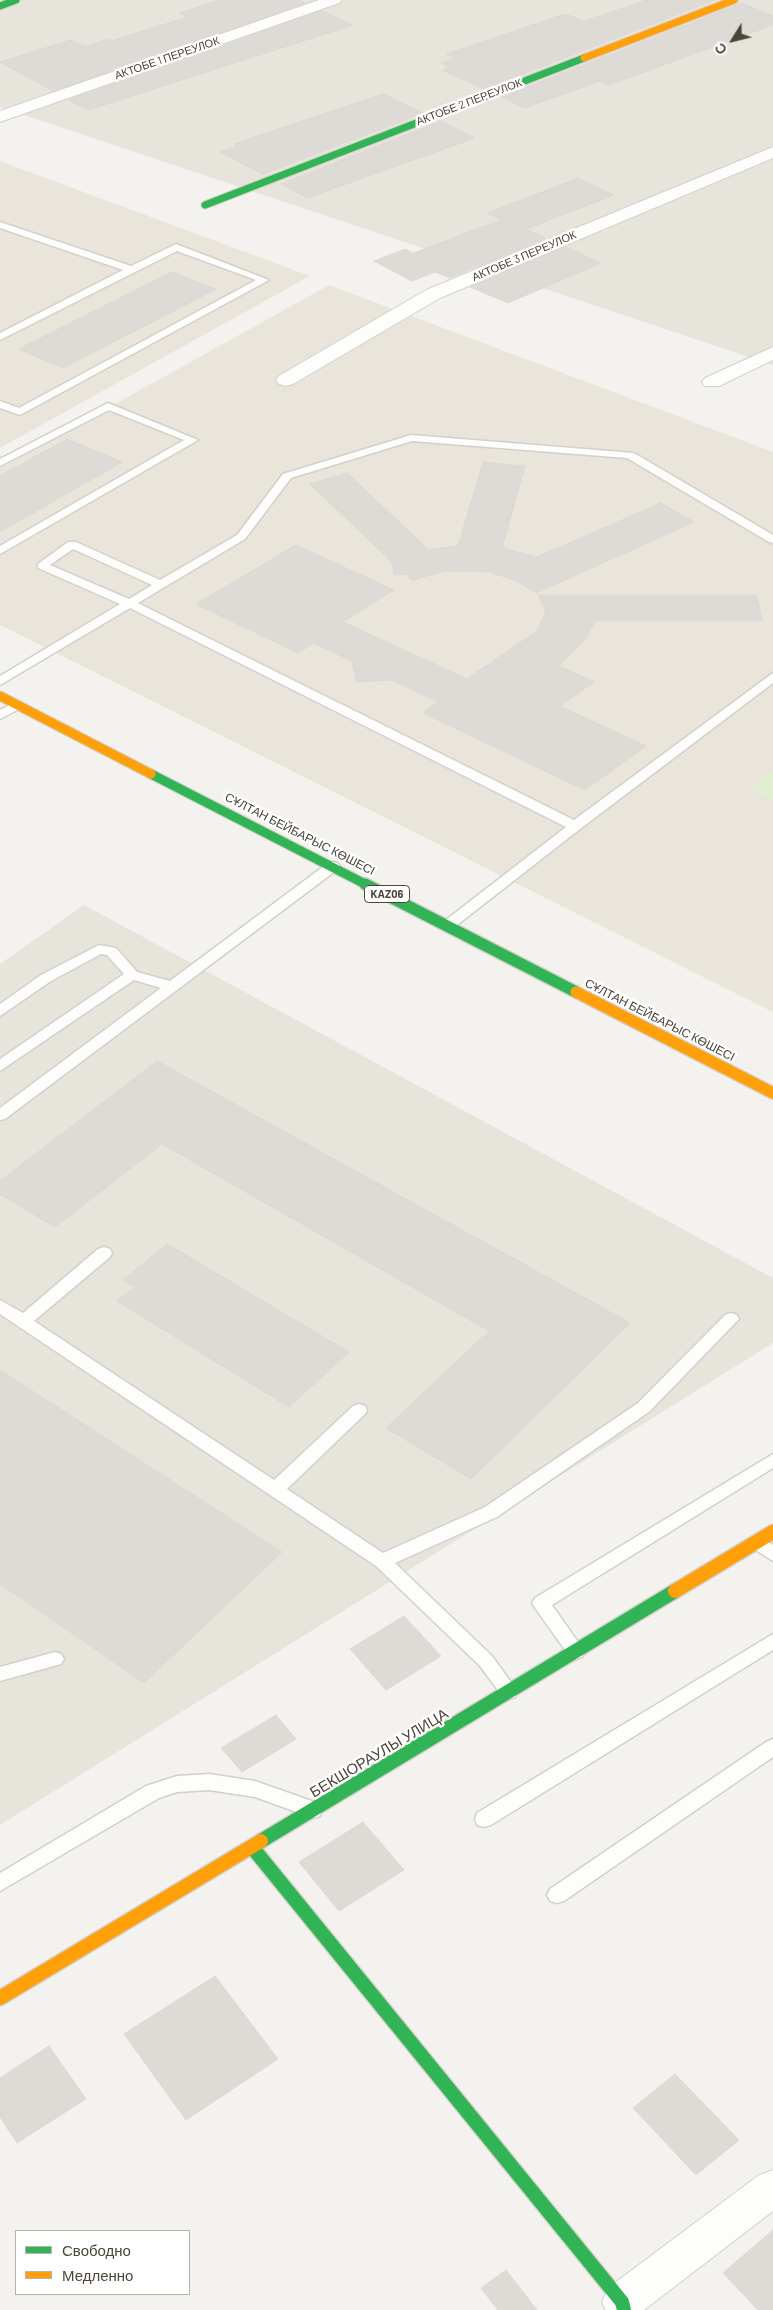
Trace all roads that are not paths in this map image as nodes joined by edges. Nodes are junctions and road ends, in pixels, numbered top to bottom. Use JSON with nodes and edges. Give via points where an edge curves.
{"nodes":[{"id":1,"x":16,"y":0,"type":"edge"},
{"id":2,"x":334,"y":0,"type":"edge"},
{"id":3,"x":734,"y":0,"type":"edge"},
{"id":4,"x":0,"y":6,"type":"edge"},
{"id":5,"x":0,"y":117,"type":"edge"},
{"id":6,"x":773,"y":152,"type":"edge"},
{"id":7,"x":204,"y":205,"type":"dead end"},
{"id":8,"x":0,"y":225,"type":"edge"},
{"id":9,"x":130,"y":269,"type":"junction"},
{"id":10,"x":0,"y":337,"type":"edge"},
{"id":11,"x":773,"y":353,"type":"edge"},
{"id":12,"x":286,"y":380,"type":"dead end"},
{"id":13,"x":712,"y":382,"type":"dead end"},
{"id":14,"x":0,"y":404,"type":"edge"},
{"id":15,"x":0,"y":463,"type":"edge"},
{"id":16,"x":773,"y":540,"type":"edge"},
{"id":17,"x":0,"y":551,"type":"edge"},
{"id":18,"x":162,"y":585,"type":"junction"},
{"id":19,"x":130,"y":604,"type":"junction"},
{"id":20,"x":773,"y":677,"type":"edge"},
{"id":21,"x":0,"y":681,"type":"edge"},
{"id":22,"x":0,"y":696,"type":"edge"},
{"id":23,"x":17,"y":705,"type":"junction"},
{"id":24,"x":0,"y":715,"type":"edge"},
{"id":25,"x":576,"y":826,"type":"junction"},
{"id":26,"x":334,"y":866,"type":"junction"},
{"id":27,"x":447,"y":926,"type":"junction"},
{"id":28,"x":132,"y":975,"type":"junction"},
{"id":29,"x":172,"y":986,"type":"junction"},
{"id":30,"x":0,"y":1011,"type":"edge"},
{"id":31,"x":0,"y":1066,"type":"edge"},
{"id":32,"x":773,"y":1093,"type":"edge"},
{"id":33,"x":0,"y":1115,"type":"edge"},
{"id":34,"x":104,"y":1253,"type":"dead end"},
{"id":35,"x":0,"y":1306,"type":"edge"},
{"id":36,"x":731,"y":1319,"type":"dead end"},
{"id":37,"x":23,"y":1322,"type":"junction"},
{"id":38,"x":360,"y":1410,"type":"dead end"},
{"id":39,"x":773,"y":1460,"type":"edge"},
{"id":40,"x":275,"y":1490,"type":"junction"},
{"id":41,"x":773,"y":1532,"type":"edge"},
{"id":42,"x":757,"y":1542,"type":"junction"},
{"id":43,"x":773,"y":1554,"type":"edge"},
{"id":44,"x":382,"y":1561,"type":"junction"},
{"id":45,"x":773,"y":1641,"type":"edge"},
{"id":46,"x":576,"y":1652,"type":"junction"},
{"id":47,"x":55,"y":1659,"type":"dead end"},
{"id":48,"x":0,"y":1674,"type":"edge"},
{"id":49,"x":509,"y":1692,"type":"junction"},
{"id":50,"x":773,"y":1747,"type":"edge"},
{"id":51,"x":314,"y":1810,"type":"junction"},
{"id":52,"x":484,"y":1819,"type":"dead end"},
{"id":53,"x":252,"y":1847,"type":"junction"},
{"id":54,"x":0,"y":1883,"type":"edge"},
{"id":55,"x":557,"y":1895,"type":"dead end"},
{"id":56,"x":0,"y":1998,"type":"edge"},
{"id":57,"x":773,"y":2188,"type":"edge"},
{"id":58,"x":623,"y":2306,"type":"edge"}],
"edges":[{"from":1,"to":4,"type":"street"},
{"from":2,"to":5,"type":"street","name":"АКТОБЕ 1 ПЕРЕУЛОК"},
{"from":3,"to":7,"type":"street","name":"АКТОБЕ 2 ПЕРЕУЛОК"},
{"from":6,"to":12,"type":"street","name":"АКТОБЕ 3 ПЕРЕУЛОК","via":[[433,294]]},
{"from":8,"to":9,"type":"lane"},
{"from":9,"to":10,"type":"lane"},
{"from":9,"to":14,"type":"lane","via":[[176,247],[264,280],[20,412]]},
{"from":11,"to":13,"type":"street"},
{"from":15,"to":17,"type":"lane","via":[[108,406],[193,440]]},
{"from":16,"to":18,"type":"lane","via":[[630,456],[411,438],[288,476],[241,537]]},
{"from":18,"to":19,"type":"lane"},
{"from":18,"to":19,"type":"lane","via":[[72,544],[42,566]]},
{"from":19,"to":21,"type":"lane"},
{"from":19,"to":25,"type":"lane"},
{"from":20,"to":25,"type":"lane"},
{"from":22,"to":23,"type":"street","name":"СҰЛТАН БЕЙБАРЫС КӨШЕСІ","number":"KAZ06"},
{"from":23,"to":24,"type":"lane"},
{"from":23,"to":26,"type":"street","name":"СҰЛТАН БЕЙБАРЫС КӨШЕСІ","number":"KAZ06"},
{"from":25,"to":27,"type":"lane"},
{"from":26,"to":27,"type":"street","name":"СҰЛТАН БЕЙБАРЫС КӨШЕСІ","number":"KAZ06"},
{"from":26,"to":29,"type":"lane"},
{"from":27,"to":32,"type":"street","name":"СҰЛТАН БЕЙБАРЫС КӨШЕСІ","number":"KAZ06"},
{"from":28,"to":29,"type":"lane"},
{"from":28,"to":30,"type":"lane","via":[[111,951],[99,949],[46,978]]},
{"from":28,"to":31,"type":"lane"},
{"from":29,"to":33,"type":"lane"},
{"from":34,"to":37,"type":"lane"},
{"from":35,"to":37,"type":"lane"},
{"from":36,"to":44,"type":"lane","via":[[644,1407],[491,1512]]},
{"from":37,"to":40,"type":"lane"},
{"from":38,"to":40,"type":"lane"},
{"from":39,"to":46,"type":"lane","via":[[541,1603]]},
{"from":40,"to":44,"type":"lane"},
{"from":41,"to":42,"type":"street","name":"БЕКШОРАУЛЫ УЛИЦА"},
{"from":42,"to":43,"type":"lane"},
{"from":42,"to":46,"type":"street","name":"БЕКШОРАУЛЫ УЛИЦА"},
{"from":44,"to":49,"type":"lane","via":[[486,1661]]},
{"from":45,"to":52,"type":"lane"},
{"from":46,"to":49,"type":"street","name":"БЕКШОРАУЛЫ УЛИЦА"},
{"from":47,"to":48,"type":"lane"},
{"from":49,"to":51,"type":"street","name":"БЕКШОРАУЛЫ УЛИЦА"},
{"from":50,"to":55,"type":"lane"},
{"from":51,"to":53,"type":"street","name":"БЕКШОРАУЛЫ УЛИЦА"},
{"from":51,"to":54,"type":"lane","via":[[255,1790],[209,1782],[177,1784],[154,1792]]},
{"from":53,"to":56,"type":"street","name":"БЕКШОРАУЛЫ УЛИЦА"},
{"from":53,"to":58,"type":"street"},
{"from":57,"to":58,"type":"street"}]}
